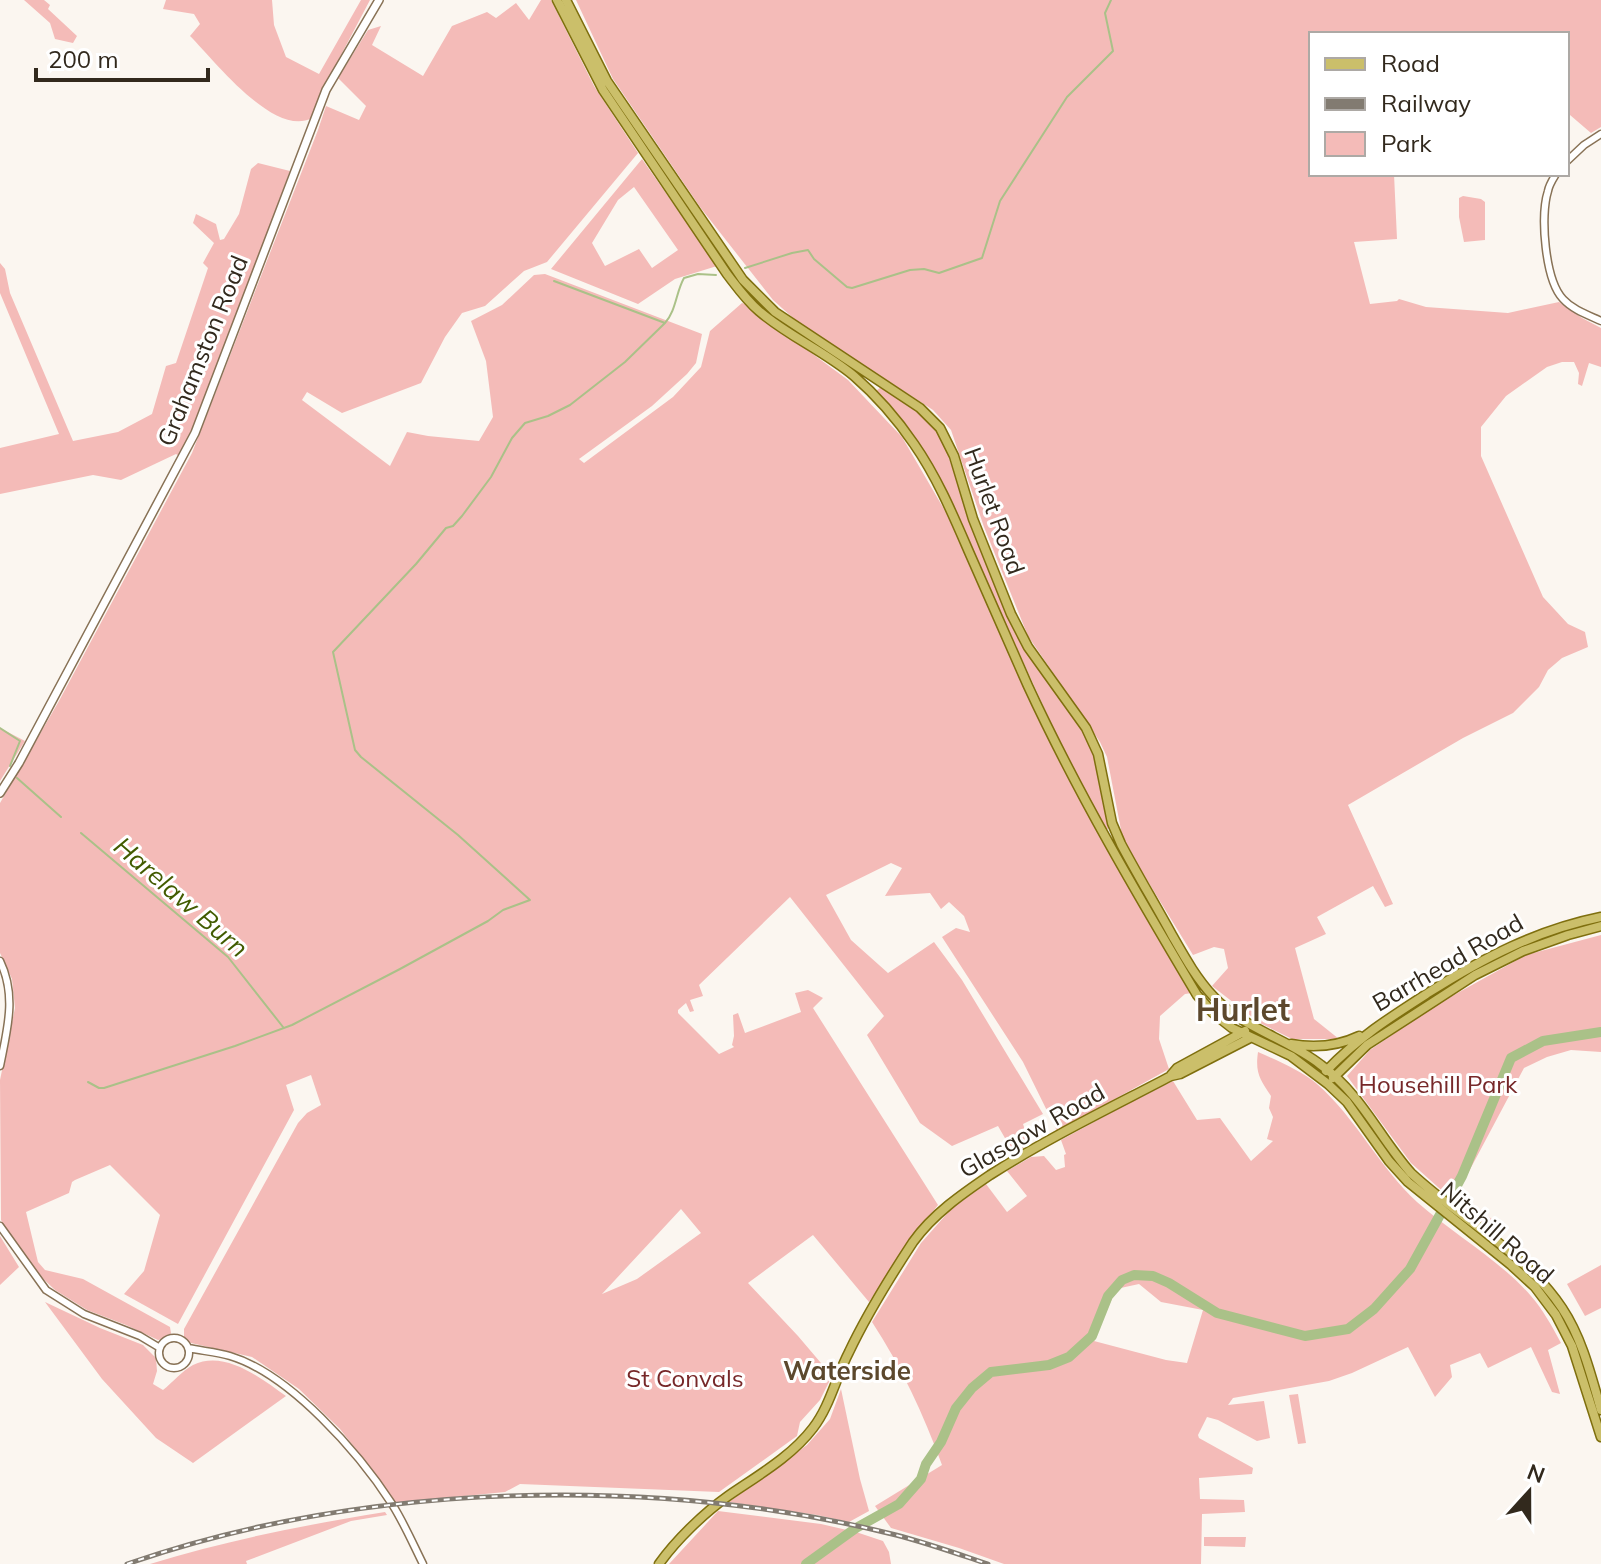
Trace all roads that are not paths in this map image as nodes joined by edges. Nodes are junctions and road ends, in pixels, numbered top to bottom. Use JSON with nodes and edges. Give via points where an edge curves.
{"nodes":[{"id":1,"x":379,"y":0,"type":"edge"},
{"id":2,"x":557,"y":0,"type":"edge"},
{"id":3,"x":566,"y":0,"type":"edge"},
{"id":4,"x":1601,"y":134,"type":"edge"},
{"id":5,"x":1569,"y":159,"type":"edge"},
{"id":6,"x":1555,"y":176,"type":"edge"},
{"id":7,"x":1601,"y":321,"type":"edge"},
{"id":8,"x":0,"y":793,"type":"edge"},
{"id":9,"x":1601,"y":917,"type":"edge"},
{"id":10,"x":1601,"y":926,"type":"edge"},
{"id":11,"x":0,"y":961,"type":"edge"},
{"id":12,"x":1414,"y":1008,"type":"junction"},
{"id":13,"x":1254,"y":1028,"type":"junction"},
{"id":14,"x":1369,"y":1031,"type":"junction"},
{"id":15,"x":1246,"y":1036,"type":"junction"},
{"id":16,"x":1363,"y":1042,"type":"junction"},
{"id":17,"x":1286,"y":1043,"type":"junction"},
{"id":18,"x":1276,"y":1048,"type":"joint"},
{"id":19,"x":0,"y":1066,"type":"edge"},
{"id":20,"x":1331,"y":1073,"type":"junction"},
{"id":21,"x":1324,"y":1081,"type":"junction"},
{"id":22,"x":1422,"y":1189,"type":"junction"},
{"id":23,"x":0,"y":1226,"type":"edge"},
{"id":24,"x":160,"y":1348,"type":"junction"},
{"id":25,"x":188,"y":1348,"type":"junction"},
{"id":26,"x":1601,"y":1410,"type":"edge"},
{"id":27,"x":1601,"y":1437,"type":"edge"},
{"id":28,"x":423,"y":1564,"type":"edge"},
{"id":29,"x":659,"y":1564,"type":"edge"}],
"edges":[{"from":1,"to":8,"type":"main road","name":"Grahamston Road","via":[[326,90],[195,433]]},
{"from":2,"to":15,"type":"main road","name":"Hurlet Road","via":[[603,90],[744,296],[854,377],[917,447],[1039,709],[1109,844],[1197,995]]},
{"from":3,"to":13,"type":"main road","name":"Hurlet Road","via":[[607,81],[743,280],[775,312],[920,408],[940,428],[1011,614],[1098,754],[1121,844],[1203,985]]},
{"from":4,"to":5,"type":"street"},
{"from":6,"to":7,"type":"street","via":[[1544,215],[1551,279],[1569,304]]},
{"from":9,"to":12,"type":"main road","name":"Barrhead Road","via":[[1516,943],[1459,974]]},
{"from":10,"to":12,"type":"main road","name":"Barrhead Road","via":[[1523,951]]},
{"from":11,"to":19,"type":"street","via":[[11,1001]]},
{"from":12,"to":14,"type":"main road","name":"Barrhead Road"},
{"from":12,"to":16,"type":"main road","name":"Barrhead Road"},
{"from":13,"to":15,"type":"main road"},
{"from":13,"to":17,"type":"main road","name":"Hurlet Road"},
{"from":14,"to":16,"type":"main road","name":"Barrhead Road"},
{"from":14,"to":17,"type":"main road","via":[[1328,1045]]},
{"from":15,"to":18,"type":"main road","name":"Hurlet Road"},
{"from":15,"to":29,"type":"main road","name":"Glasgow Road","via":[[1013,1161],[932,1220],[873,1307],[813,1429],[779,1461],[725,1498]]},
{"from":16,"to":20,"type":"main road","name":"Barrhead Road"},
{"from":17,"to":20,"type":"main road","name":"Hurlet Road"},
{"from":18,"to":21,"type":"main road","name":"Nitshill Road"},
{"from":20,"to":21,"type":"main road","name":"Barrhead Road"},
{"from":20,"to":22,"type":"main road","name":"Nitshill Road","via":[[1365,1109]]},
{"from":21,"to":22,"type":"main road","name":"Nitshill Road","via":[[1354,1111],[1398,1172]]},
{"from":22,"to":26,"type":"main road","name":"Nitshill Road","via":[[1517,1259],[1553,1296],[1579,1342]]},
{"from":22,"to":27,"type":"main road","name":"Nitshill Road","via":[[1535,1287],[1548,1305],[1572,1346]]},
{"from":23,"to":24,"type":"street","via":[[46,1290],[84,1314]]},
{"from":24,"to":25,"type":"street","via":[[177,1338]]},
{"from":24,"to":25,"type":"street","via":[[162,1361],[174,1368],[186,1361]]},
{"from":25,"to":28,"type":"street","via":[[232,1357],[260,1370],[334,1429],[394,1507]]}]}
